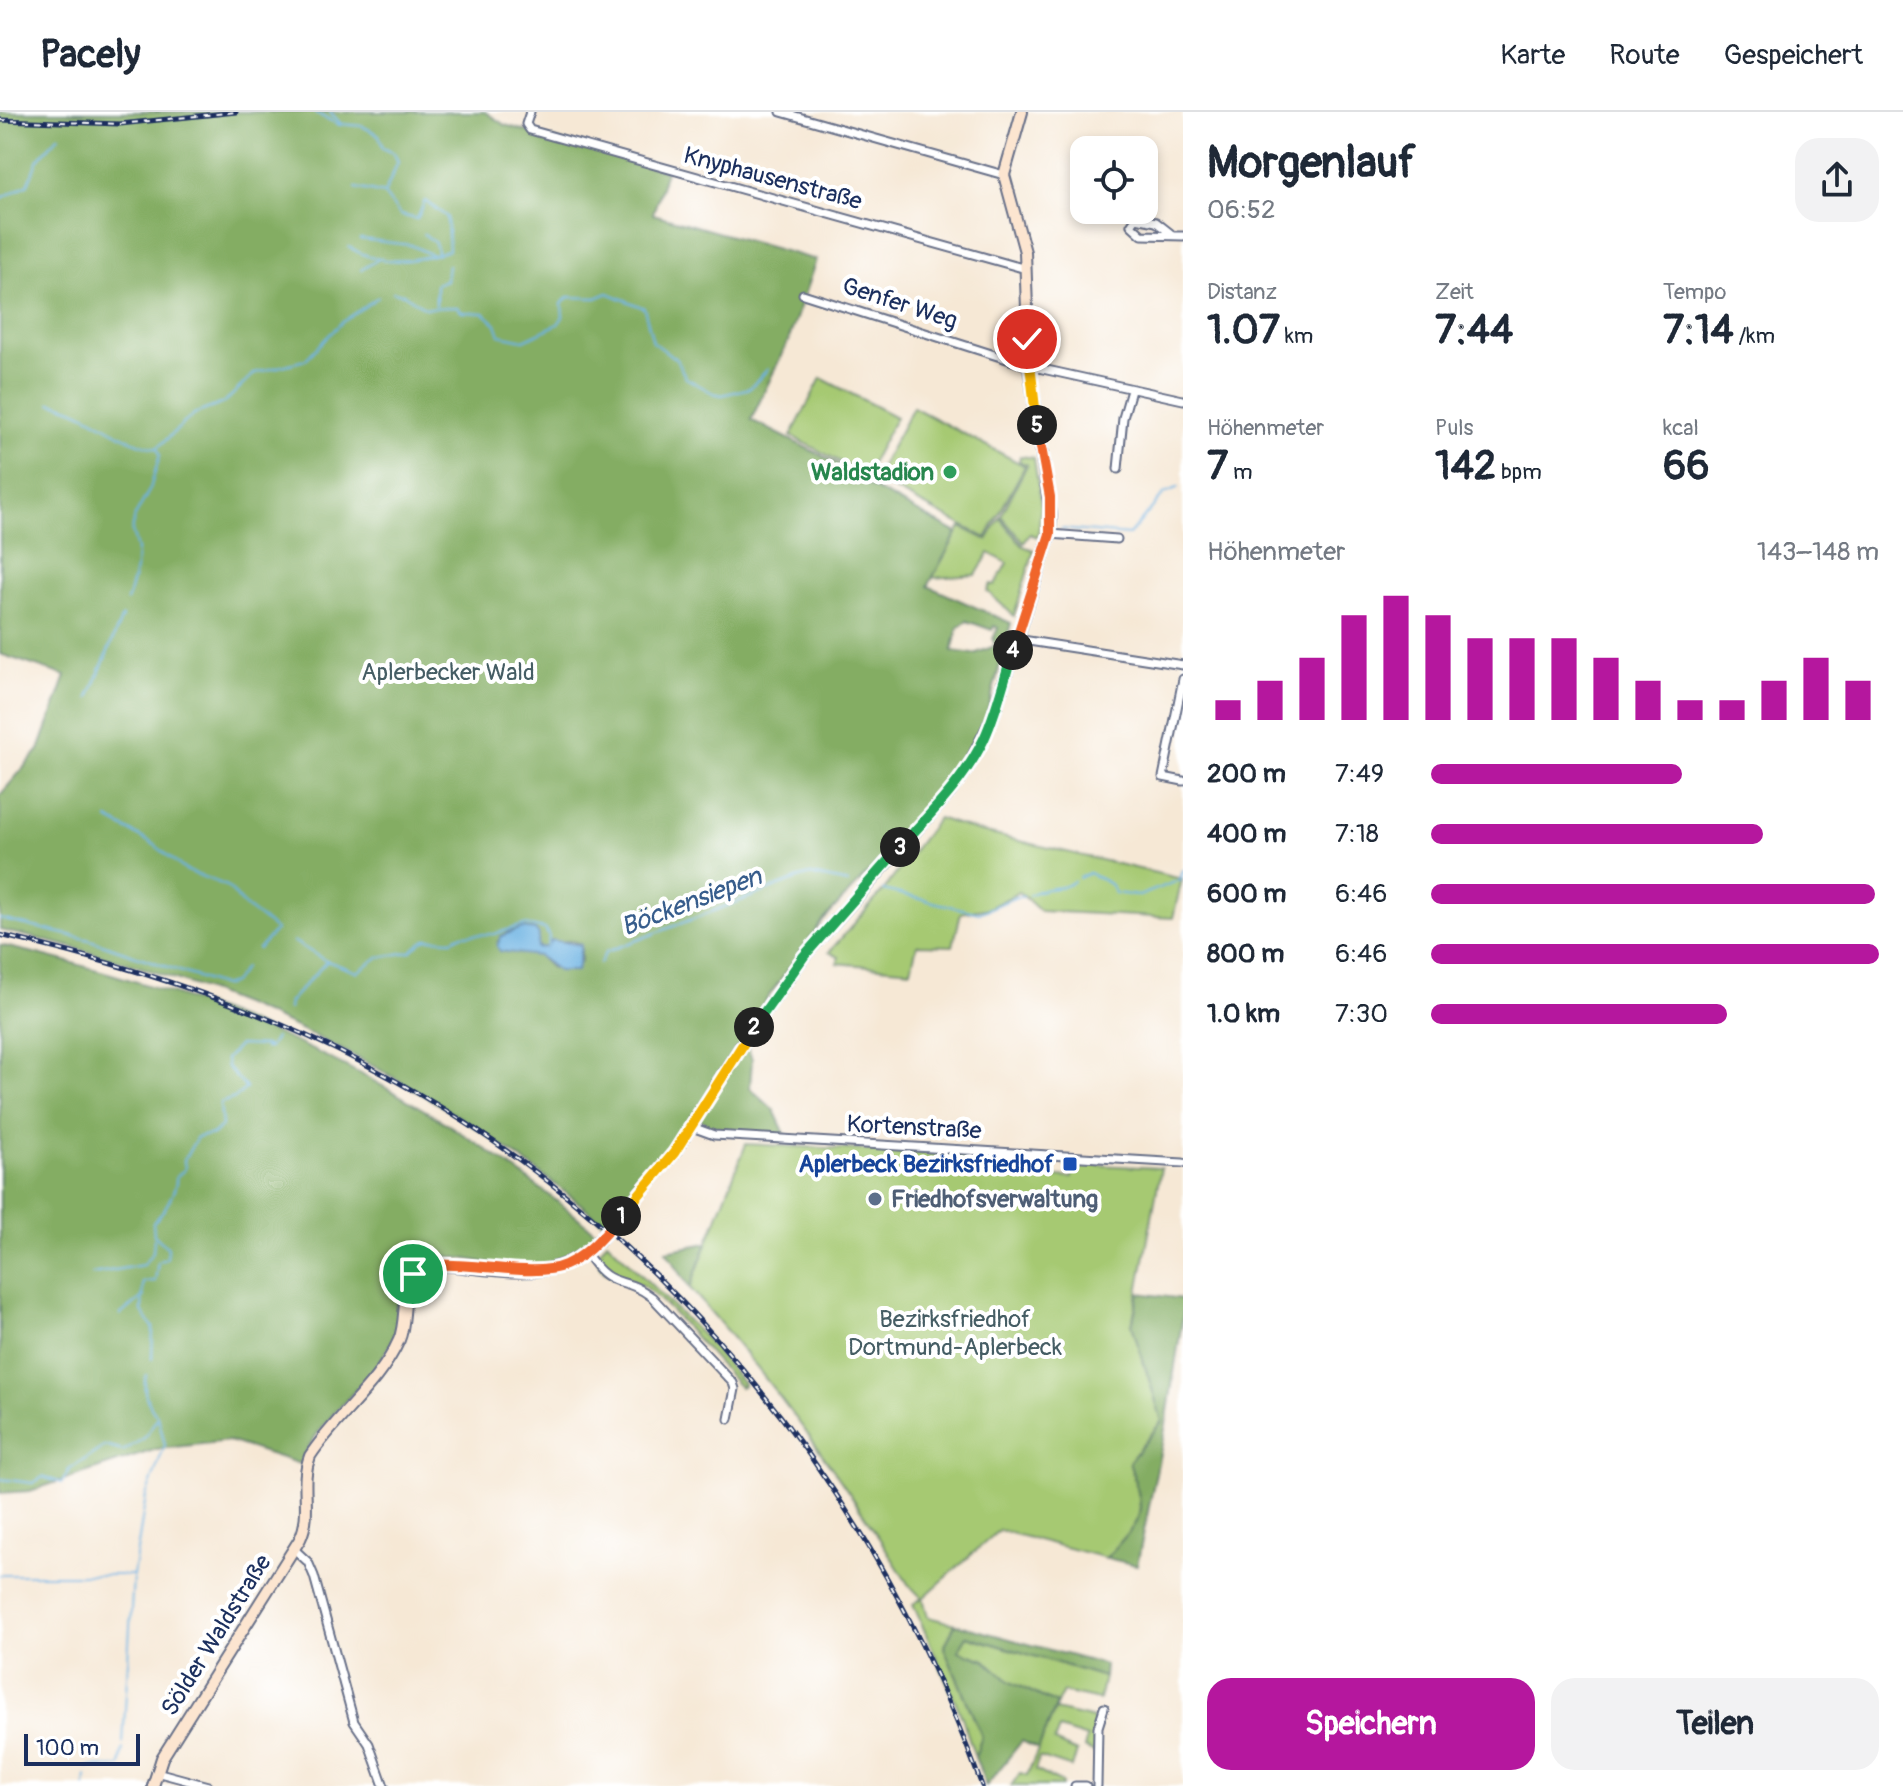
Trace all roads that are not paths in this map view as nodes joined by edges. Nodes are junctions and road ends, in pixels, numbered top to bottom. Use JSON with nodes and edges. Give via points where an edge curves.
{"nodes":[{"id":1,"x":530,"y":112,"type":"edge"},
{"id":2,"x":781,"y":112,"type":"edge"},
{"id":3,"x":1022,"y":112,"type":"edge"},
{"id":4,"x":1004,"y":175,"type":"junction"},
{"id":5,"x":1170,"y":233,"type":"junction"},
{"id":6,"x":1183,"y":236,"type":"edge"},
{"id":7,"x":1026,"y":269,"type":"junction"},
{"id":8,"x":803,"y":294,"type":"dead end"},
{"id":9,"x":1029,"y":366,"type":"junction"},
{"id":10,"x":1131,"y":390,"type":"junction"},
{"id":11,"x":1183,"y":400,"type":"edge"},
{"id":12,"x":1118,"y":469,"type":"dead end"},
{"id":13,"x":1050,"y":534,"type":"junction"},
{"id":14,"x":1117,"y":539,"type":"dead end"},
{"id":15,"x":1016,"y":639,"type":"junction"},
{"id":16,"x":1183,"y":665,"type":"edge"},
{"id":17,"x":1183,"y":679,"type":"edge"},
{"id":18,"x":1183,"y":781,"type":"edge"},
{"id":19,"x":692,"y":1127,"type":"junction"},
{"id":20,"x":1183,"y":1163,"type":"edge"},
{"id":21,"x":586,"y":1253,"type":"junction"},
{"id":22,"x":729,"y":1419,"type":"dead end"},
{"id":23,"x":294,"y":1549,"type":"junction"},
{"id":24,"x":1104,"y":1708,"type":"dead end"},
{"id":25,"x":156,"y":1772,"type":"junction"},
{"id":26,"x":153,"y":1786,"type":"edge"},
{"id":27,"x":208,"y":1786,"type":"edge"},
{"id":28,"x":384,"y":1786,"type":"edge"},
{"id":29,"x":1075,"y":1786,"type":"edge"},
{"id":30,"x":1086,"y":1786,"type":"edge"},
{"id":31,"x":1097,"y":1786,"type":"edge"}],
"edges":[{"from":1,"to":7,"type":"street","name":"Knyphausenstraße","via":[[530,130]]},
{"from":2,"to":4,"type":"street"},
{"from":3,"to":4,"type":"street"},
{"from":4,"to":7,"type":"street"},
{"from":5,"to":5,"type":"street","via":[[1141,218],[1131,225],[1142,235]]},
{"from":5,"to":6,"type":"street"},
{"from":7,"to":9,"type":"street"},
{"from":8,"to":9,"type":"street","name":"Genfer Weg"},
{"from":9,"to":10,"type":"street","name":"Genfer Weg"},
{"from":9,"to":13,"type":"street","via":[[1050,497]]},
{"from":10,"to":11,"type":"street","name":"Genfer Weg"},
{"from":10,"to":12,"type":"street"},
{"from":13,"to":14,"type":"street"},
{"from":13,"to":15,"type":"street"},
{"from":15,"to":16,"type":"street"},
{"from":15,"to":19,"type":"street","via":[[989,727],[962,776],[804,956]]},
{"from":17,"to":18,"type":"street","via":[[1163,777]]},
{"from":19,"to":20,"type":"street","name":"Kortenstraße","via":[[714,1135]]},
{"from":19,"to":21,"type":"street","bridge":true,"via":[[660,1172]]},
{"from":21,"to":22,"type":"street","via":[[604,1278],[652,1297],[733,1383]]},
{"from":21,"to":23,"type":"street","name":"Sölder Waldstraße","via":[[538,1272],[432,1264],[417,1270],[392,1354],[310,1456],[306,1522]]},
{"from":23,"to":25,"type":"street","name":"Sölder Waldstraße"},
{"from":23,"to":28,"type":"street","via":[[314,1576],[354,1722],[369,1744]]},
{"from":24,"to":31,"type":"street","via":[[1098,1727]]},
{"from":25,"to":26,"type":"street","name":"Sölder Waldstraße"},
{"from":25,"to":27,"type":"street"},
{"from":29,"to":30,"type":"street"}]}
